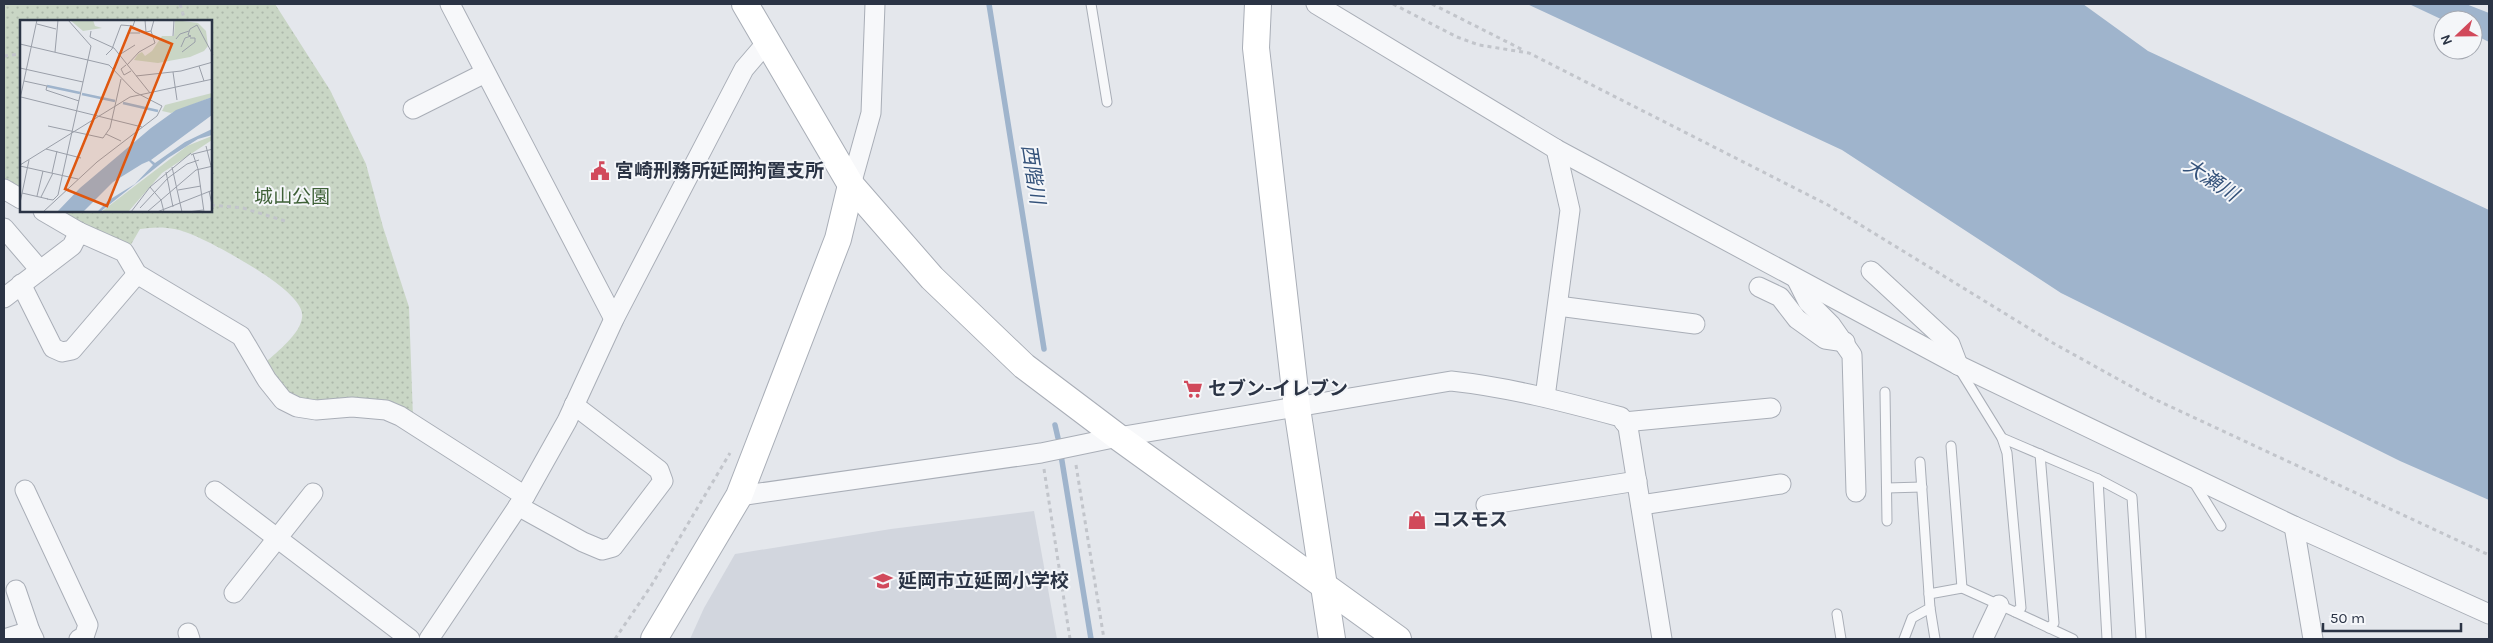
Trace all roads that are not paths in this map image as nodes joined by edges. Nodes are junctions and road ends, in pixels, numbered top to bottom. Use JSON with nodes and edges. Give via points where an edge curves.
{"nodes":[{"id":1,"x":450,"y":4,"type":"edge"},
{"id":2,"x":745,"y":4,"type":"edge"},
{"id":3,"x":875,"y":4,"type":"edge"},
{"id":4,"x":1091,"y":4,"type":"edge"},
{"id":5,"x":1258,"y":4,"type":"edge"},
{"id":6,"x":1316,"y":4,"type":"edge"},
{"id":7,"x":768,"y":41,"type":"junction"},
{"id":8,"x":485,"y":72,"type":"junction"},
{"id":9,"x":1106,"y":102,"type":"dead end"},
{"id":10,"x":412,"y":110,"type":"dead end"},
{"id":11,"x":1556,"y":149,"type":"junction"},
{"id":12,"x":851,"y":185,"type":"junction"},
{"id":13,"x":4,"y":189,"type":"edge"},
{"id":14,"x":20,"y":198,"type":"edge"},
{"id":15,"x":45,"y":212,"type":"edge"},
{"id":16,"x":4,"y":228,"type":"edge"},
{"id":17,"x":79,"y":232,"type":"junction"},
{"id":18,"x":40,"y":270,"type":"junction"},
{"id":19,"x":1871,"y":271,"type":"dead end"},
{"id":20,"x":137,"y":274,"type":"junction"},
{"id":21,"x":1797,"y":280,"type":"junction"},
{"id":22,"x":21,"y":284,"type":"junction"},
{"id":23,"x":1759,"y":288,"type":"dead end"},
{"id":24,"x":4,"y":298,"type":"edge"},
{"id":25,"x":1558,"y":306,"type":"junction"},
{"id":26,"x":614,"y":319,"type":"junction"},
{"id":27,"x":1695,"y":324,"type":"dead end"},
{"id":28,"x":1845,"y":342,"type":"junction"},
{"id":29,"x":1958,"y":365,"type":"junction"},
{"id":30,"x":1886,"y":392,"type":"dead end"},
{"id":31,"x":1545,"y":397,"type":"junction"},
{"id":32,"x":574,"y":405,"type":"junction"},
{"id":33,"x":1297,"y":408,"type":"junction"},
{"id":34,"x":1771,"y":408,"type":"dead end"},
{"id":35,"x":1624,"y":422,"type":"junction"},
{"id":36,"x":1118,"y":437,"type":"junction"},
{"id":37,"x":2002,"y":438,"type":"junction"},
{"id":38,"x":1951,"y":446,"type":"dead end"},
{"id":39,"x":2040,"y":454,"type":"junction"},
{"id":40,"x":1920,"y":462,"type":"dead end"},
{"id":41,"x":2190,"y":476,"type":"junction"},
{"id":42,"x":2098,"y":479,"type":"junction"},
{"id":43,"x":1637,"y":481,"type":"junction"},
{"id":44,"x":1780,"y":484,"type":"dead end"},
{"id":45,"x":1922,"y":487,"type":"junction"},
{"id":46,"x":1887,"y":488,"type":"junction"},
{"id":47,"x":25,"y":490,"type":"dead end"},
{"id":48,"x":215,"y":492,"type":"dead end"},
{"id":49,"x":1856,"y":492,"type":"dead end"},
{"id":50,"x":313,"y":493,"type":"dead end"},
{"id":51,"x":739,"y":496,"type":"junction"},
{"id":52,"x":522,"y":501,"type":"junction"},
{"id":53,"x":1486,"y":505,"type":"dead end"},
{"id":54,"x":1641,"y":505,"type":"junction"},
{"id":55,"x":1887,"y":521,"type":"dead end"},
{"id":56,"x":2221,"y":526,"type":"dead end"},
{"id":57,"x":2294,"y":526,"type":"junction"},
{"id":58,"x":278,"y":539,"type":"junction"},
{"id":59,"x":1324,"y":585,"type":"junction"},
{"id":60,"x":1962,"y":588,"type":"junction"},
{"id":61,"x":16,"y":590,"type":"dead end"},
{"id":62,"x":234,"y":593,"type":"dead end"},
{"id":63,"x":1929,"y":594,"type":"junction"},
{"id":64,"x":1930,"y":608,"type":"junction"},
{"id":65,"x":2007,"y":608,"type":"junction"},
{"id":66,"x":1837,"y":614,"type":"dead end"},
{"id":67,"x":2489,"y":614,"type":"edge"},
{"id":68,"x":2049,"y":628,"type":"junction"},
{"id":69,"x":32,"y":635,"type":"edge"},
{"id":70,"x":4,"y":639,"type":"edge"},
{"id":71,"x":80,"y":639,"type":"edge"},
{"id":72,"x":410,"y":639,"type":"edge"},
{"id":73,"x":429,"y":639,"type":"edge"},
{"id":74,"x":654,"y":639,"type":"edge"},
{"id":75,"x":1332,"y":639,"type":"edge"},
{"id":76,"x":1398,"y":639,"type":"edge"},
{"id":77,"x":1662,"y":639,"type":"edge"},
{"id":78,"x":1841,"y":639,"type":"edge"},
{"id":79,"x":1904,"y":639,"type":"edge"},
{"id":80,"x":1935,"y":639,"type":"edge"},
{"id":81,"x":1983,"y":639,"type":"edge"},
{"id":82,"x":2073,"y":639,"type":"edge"},
{"id":83,"x":2107,"y":639,"type":"edge"},
{"id":84,"x":2142,"y":639,"type":"edge"},
{"id":85,"x":2314,"y":639,"type":"edge"}],
"edges":[{"from":1,"to":8,"type":"street"},
{"from":2,"to":7,"type":"street"},
{"from":3,"to":12,"type":"street","via":[[871,114]]},
{"from":4,"to":9,"type":"lane"},
{"from":5,"to":33,"type":"street","via":[[1256,48]]},
{"from":6,"to":11,"type":"street"},
{"from":7,"to":12,"type":"street"},
{"from":7,"to":26,"type":"street","via":[[744,69]]},
{"from":8,"to":10,"type":"street"},
{"from":8,"to":26,"type":"street"},
{"from":11,"to":21,"type":"street"},
{"from":11,"to":25,"type":"street","via":[[1570,210]]},
{"from":12,"to":36,"type":"street","via":[[932,278],[1024,366]]},
{"from":12,"to":51,"type":"street","via":[[838,239]]},
{"from":13,"to":14,"type":"street"},
{"from":15,"to":17,"type":"street"},
{"from":16,"to":18,"type":"street"},
{"from":17,"to":18,"type":"street","via":[[72,246]]},
{"from":17,"to":20,"type":"street","via":[[124,252]]},
{"from":18,"to":22,"type":"street"},
{"from":19,"to":29,"type":"street","via":[[1950,344]]},
{"from":20,"to":22,"type":"street","via":[[72,350],[62,352],[52,348]]},
{"from":20,"to":52,"type":"street","via":[[241,336],[283,400],[316,410],[352,407],[386,410],[400,416]]},
{"from":21,"to":28,"type":"street","via":[[1808,302]]},
{"from":21,"to":29,"type":"street"},
{"from":22,"to":24,"type":"street"},
{"from":23,"to":28,"type":"street","via":[[1780,297],[1798,319],[1825,338]]},
{"from":25,"to":27,"type":"street"},
{"from":25,"to":31,"type":"street"},
{"from":26,"to":32,"type":"street"},
{"from":28,"to":49,"type":"street","via":[[1852,355]]},
{"from":29,"to":37,"type":"lane"},
{"from":29,"to":41,"type":"street"},
{"from":30,"to":46,"type":"lane"},
{"from":31,"to":33,"type":"street","via":[[1451,381]]},
{"from":31,"to":35,"type":"street","via":[[1621,417]]},
{"from":32,"to":52,"type":"street"},
{"from":32,"to":52,"type":"street","via":[[659,470],[663,481],[613,547],[602,550],[583,542]]},
{"from":33,"to":36,"type":"street"},
{"from":33,"to":59,"type":"street"},
{"from":34,"to":35,"type":"street"},
{"from":35,"to":43,"type":"street","via":[[1628,427]]},
{"from":36,"to":51,"type":"street","via":[[1041,453]]},
{"from":36,"to":59,"type":"street"},
{"from":37,"to":39,"type":"lane"},
{"from":37,"to":65,"type":"lane","via":[[2021,608]]},
{"from":38,"to":60,"type":"lane"},
{"from":39,"to":42,"type":"lane"},
{"from":39,"to":68,"type":"lane","via":[[2054,623]]},
{"from":40,"to":45,"type":"lane"},
{"from":41,"to":56,"type":"lane"},
{"from":41,"to":57,"type":"street"},
{"from":42,"to":83,"type":"lane"},
{"from":42,"to":84,"type":"lane","via":[[2132,497]]},
{"from":43,"to":53,"type":"street"},
{"from":43,"to":54,"type":"street"},
{"from":44,"to":54,"type":"street"},
{"from":45,"to":46,"type":"lane"},
{"from":45,"to":63,"type":"lane"},
{"from":46,"to":55,"type":"lane"},
{"from":47,"to":71,"type":"street","via":[[88,625]]},
{"from":48,"to":58,"type":"street"},
{"from":50,"to":58,"type":"street"},
{"from":51,"to":74,"type":"street"},
{"from":52,"to":73,"type":"street"},
{"from":54,"to":77,"type":"street"},
{"from":57,"to":67,"type":"street"},
{"from":57,"to":85,"type":"street"},
{"from":58,"to":62,"type":"street"},
{"from":58,"to":72,"type":"street"},
{"from":59,"to":75,"type":"street"},
{"from":59,"to":76,"type":"street"},
{"from":60,"to":63,"type":"lane"},
{"from":60,"to":65,"type":"lane"},
{"from":61,"to":69,"type":"street"},
{"from":63,"to":64,"type":"lane"},
{"from":64,"to":79,"type":"lane","via":[[1912,618]]},
{"from":64,"to":80,"type":"lane"},
{"from":65,"to":68,"type":"lane"},
{"from":65,"to":81,"type":"street"},
{"from":66,"to":78,"type":"lane"},
{"from":68,"to":82,"type":"lane"},
{"from":69,"to":70,"type":"street"}]}
